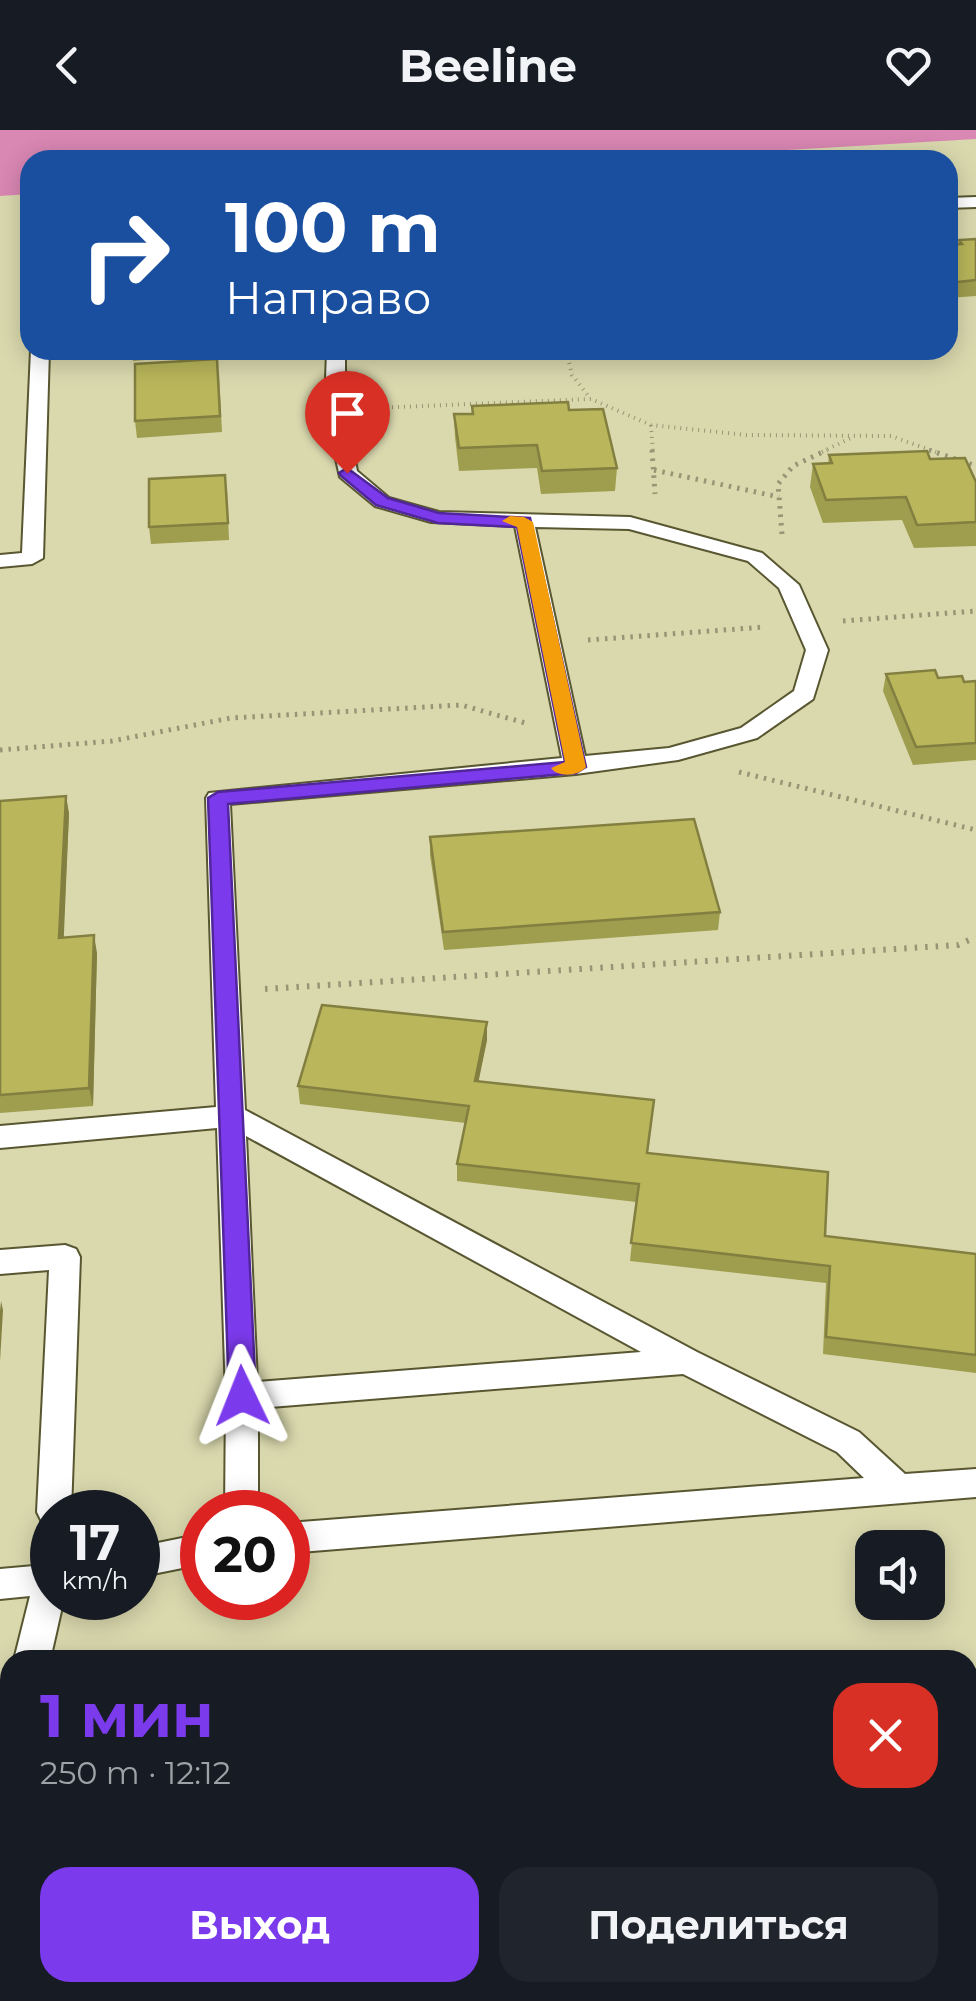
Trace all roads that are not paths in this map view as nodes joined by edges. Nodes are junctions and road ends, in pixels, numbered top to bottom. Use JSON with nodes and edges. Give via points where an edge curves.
{"nodes":[{"id":1,"x":40,"y":360,"type":"edge"},
{"id":2,"x":336,"y":360,"type":"edge"},
{"id":3,"x":524,"y":522,"type":"junction"},
{"id":4,"x":0,"y":561,"type":"edge"},
{"id":5,"x":576,"y":767,"type":"junction"},
{"id":6,"x":232,"y":1116,"type":"junction"},
{"id":7,"x":0,"y":1137,"type":"edge"},
{"id":8,"x":0,"y":1262,"type":"edge"},
{"id":9,"x":686,"y":1361,"type":"junction"},
{"id":10,"x":242,"y":1396,"type":"junction"},
{"id":11,"x":976,"y":1483,"type":"edge"},
{"id":12,"x":898,"y":1489,"type":"junction"},
{"id":13,"x":55,"y":1490,"type":"edge"},
{"id":14,"x":241,"y":1490,"type":"edge"},
{"id":15,"x":310,"y":1536,"type":"edge"},
{"id":16,"x":30,"y":1581,"type":"edge"},
{"id":17,"x":0,"y":1584,"type":"edge"},
{"id":18,"x":42,"y":1620,"type":"edge"},
{"id":19,"x":34,"y":1650,"type":"edge"}],
"edges":[{"from":1,"to":4,"type":"lane","via":[[32,558]]},
{"from":2,"to":3,"type":"lane","via":[[335,409],[347,473],[382,502],[438,518]]},
{"from":3,"to":5,"type":"lane"},
{"from":3,"to":5,"type":"lane","via":[[630,523],[755,557],[788,585],[817,650],[806,694],[749,734],[670,756]]},
{"from":5,"to":6,"type":"lane","via":[[218,798]]},
{"from":6,"to":7,"type":"lane"},
{"from":6,"to":9,"type":"lane"},
{"from":6,"to":10,"type":"lane"},
{"from":8,"to":13,"type":"lane","via":[[65,1257]]},
{"from":9,"to":10,"type":"lane"},
{"from":9,"to":12,"type":"lane","via":[[848,1442]]},
{"from":10,"to":14,"type":"lane"},
{"from":11,"to":12,"type":"lane"},
{"from":12,"to":15,"type":"lane"},
{"from":16,"to":17,"type":"lane"},
{"from":18,"to":19,"type":"lane"}]}
